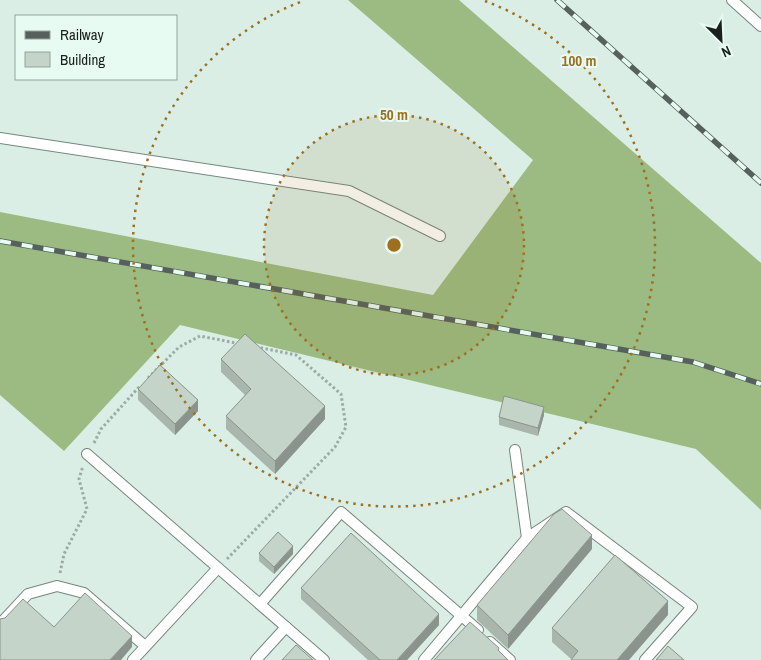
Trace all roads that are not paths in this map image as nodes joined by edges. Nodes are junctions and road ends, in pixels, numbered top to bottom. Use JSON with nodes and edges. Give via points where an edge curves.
{"nodes":[{"id":1,"x":732,"y":0,"type":"edge"},
{"id":2,"x":761,"y":26,"type":"edge"},
{"id":3,"x":0,"y":138,"type":"edge"},
{"id":4,"x":440,"y":236,"type":"dead end"},
{"id":5,"x":515,"y":450,"type":"dead end"},
{"id":6,"x":87,"y":454,"type":"road end"},
{"id":7,"x":526,"y":538,"type":"junction"},
{"id":8,"x":218,"y":568,"type":"junction"},
{"id":9,"x":260,"y":604,"type":"junction"},
{"id":10,"x":462,"y":616,"type":"junction"},
{"id":11,"x":0,"y":624,"type":"edge"},
{"id":12,"x":286,"y":626,"type":"junction"},
{"id":13,"x":146,"y":646,"type":"junction"},
{"id":14,"x":133,"y":660,"type":"edge"},
{"id":15,"x":256,"y":660,"type":"edge"},
{"id":16,"x":324,"y":660,"type":"edge"},
{"id":17,"x":424,"y":660,"type":"edge"},
{"id":18,"x":510,"y":660,"type":"edge"},
{"id":19,"x":646,"y":660,"type":"edge"}],
"edges":[{"from":1,"to":2,"type":"lane"},
{"from":3,"to":4,"type":"lane","via":[[349,191]]},
{"from":5,"to":7,"type":"lane"},
{"from":6,"to":8,"type":"lane"},
{"from":7,"to":10,"type":"lane"},
{"from":7,"to":19,"type":"lane","via":[[566,512],[692,607]]},
{"from":8,"to":9,"type":"lane"},
{"from":8,"to":13,"type":"lane"},
{"from":9,"to":10,"type":"lane","via":[[341,512]]},
{"from":9,"to":12,"type":"lane"},
{"from":10,"to":17,"type":"lane"},
{"from":10,"to":18,"type":"lane"},
{"from":11,"to":13,"type":"lane","via":[[28,594],[57,586],[84,593]]},
{"from":12,"to":15,"type":"lane"},
{"from":12,"to":16,"type":"lane"},
{"from":13,"to":14,"type":"lane"}]}
